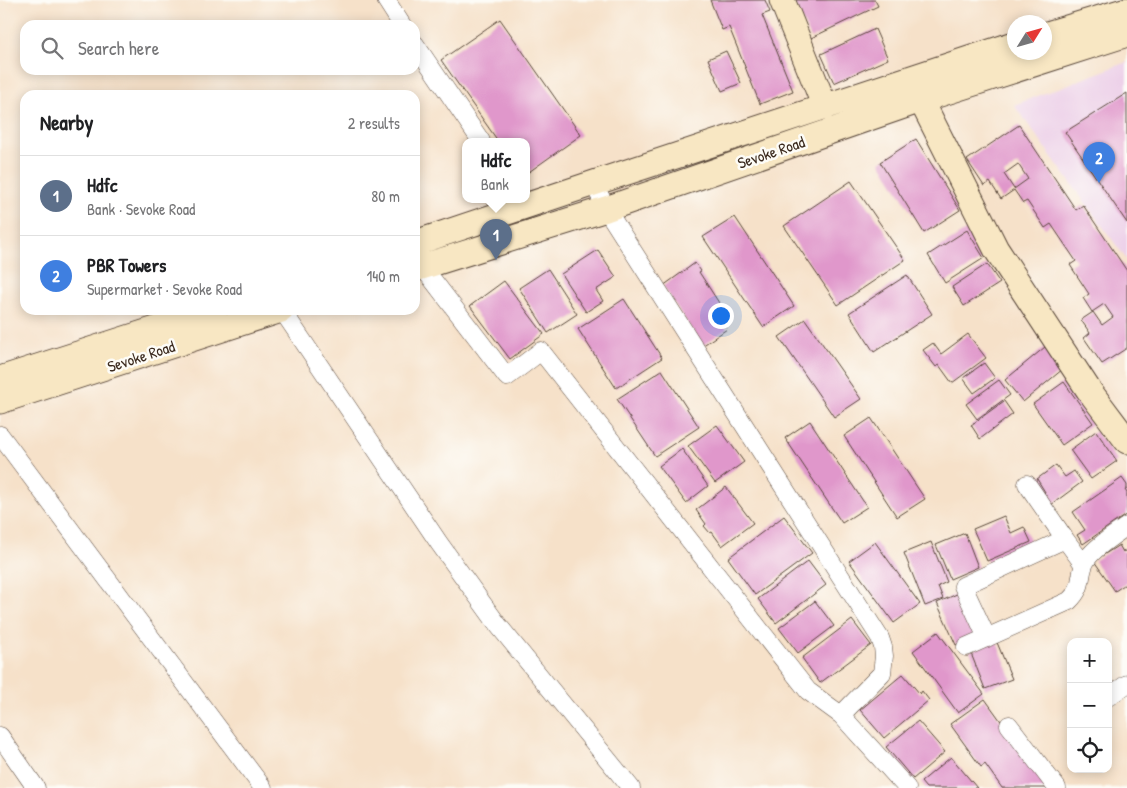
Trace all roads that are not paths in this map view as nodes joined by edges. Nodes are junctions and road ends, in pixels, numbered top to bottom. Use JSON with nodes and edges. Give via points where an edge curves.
{"nodes":[{"id":1,"x":386,"y":0,"type":"edge"},
{"id":2,"x":782,"y":0,"type":"edge"},
{"id":3,"x":1127,"y":10,"type":"edge"},
{"id":4,"x":399,"y":20,"type":"edge"},
{"id":5,"x":1052,"y":33,"type":"edge"},
{"id":6,"x":1127,"y":34,"type":"edge"},
{"id":7,"x":1007,"y":47,"type":"edge"},
{"id":8,"x":420,"y":51,"type":"edge"},
{"id":9,"x":916,"y":90,"type":"junction"},
{"id":10,"x":825,"y":107,"type":"junction"},
{"id":11,"x":479,"y":138,"type":"edge"},
{"id":12,"x":594,"y":183,"type":"junction"},
{"id":13,"x":530,"y":201,"type":"edge"},
{"id":14,"x":522,"y":203,"type":"edge"},
{"id":15,"x":606,"y":210,"type":"junction"},
{"id":16,"x":420,"y":258,"type":"edge"},
{"id":17,"x":420,"y":259,"type":"edge"},
{"id":18,"x":420,"y":264,"type":"edge"},
{"id":19,"x":203,"y":315,"type":"edge"},
{"id":20,"x":263,"y":315,"type":"edge"},
{"id":21,"x":285,"y":315,"type":"edge"},
{"id":22,"x":106,"y":356,"type":"junction"},
{"id":23,"x":0,"y":379,"type":"edge"},
{"id":24,"x":0,"y":402,"type":"edge"},
{"id":25,"x":0,"y":435,"type":"edge"},
{"id":26,"x":1127,"y":441,"type":"edge"},
{"id":27,"x":1027,"y":484,"type":"dead end"},
{"id":28,"x":1127,"y":526,"type":"edge"},
{"id":29,"x":1066,"y":539,"type":"junction"},
{"id":30,"x":1084,"y":565,"type":"junction"},
{"id":31,"x":987,"y":638,"type":"junction"},
{"id":32,"x":966,"y":647,"type":"dead end"},
{"id":33,"x":1127,"y":684,"type":"edge"},
{"id":34,"x":1112,"y":694,"type":"edge"},
{"id":35,"x":841,"y":715,"type":"junction"},
{"id":36,"x":1009,"y":725,"type":"dead end"},
{"id":37,"x":0,"y":736,"type":"edge"},
{"id":38,"x":36,"y":788,"type":"edge"},
{"id":39,"x":263,"y":788,"type":"edge"},
{"id":40,"x":631,"y":788,"type":"edge"},
{"id":41,"x":907,"y":788,"type":"edge"},
{"id":42,"x":1057,"y":788,"type":"edge"}],
"edges":[{"from":1,"to":4,"type":"street"},
{"from":2,"to":10,"type":"main road"},
{"from":3,"to":5,"type":"main road"},
{"from":6,"to":9,"type":"main road","name":"Sevoke Road"},
{"from":7,"to":9,"type":"main road","name":"Sevoke Road"},
{"from":8,"to":11,"type":"street"},
{"from":9,"to":10,"type":"main road","name":"Sevoke Road"},
{"from":9,"to":15,"type":"main road","name":"Sevoke Road"},
{"from":9,"to":26,"type":"main road","via":[[996,248],[1088,388]]},
{"from":10,"to":12,"type":"main road","name":"Sevoke Road"},
{"from":12,"to":13,"type":"main road","name":"Sevoke Road"},
{"from":12,"to":15,"type":"street"},
{"from":14,"to":16,"type":"main road","name":"Sevoke Road"},
{"from":15,"to":17,"type":"main road","name":"Sevoke Road"},
{"from":15,"to":35,"type":"street","via":[[880,638],[884,656],[882,673]]},
{"from":18,"to":35,"type":"street","via":[[508,377],[541,351],[808,691]]},
{"from":19,"to":22,"type":"main road","name":"Sevoke Road"},
{"from":20,"to":22,"type":"main road","name":"Sevoke Road"},
{"from":21,"to":40,"type":"street","via":[[498,625]]},
{"from":22,"to":23,"type":"main road","name":"Sevoke Road"},
{"from":22,"to":24,"type":"main road","name":"Sevoke Road"},
{"from":25,"to":39,"type":"street"},
{"from":27,"to":29,"type":"street"},
{"from":28,"to":30,"type":"street","via":[[1094,552]]},
{"from":29,"to":30,"type":"street"},
{"from":29,"to":31,"type":"street","via":[[963,586]]},
{"from":30,"to":31,"type":"street","via":[[1078,591],[1069,602]]},
{"from":31,"to":32,"type":"street"},
{"from":33,"to":34,"type":"street"},
{"from":35,"to":41,"type":"street"},
{"from":36,"to":42,"type":"street"},
{"from":37,"to":38,"type":"street"}]}
